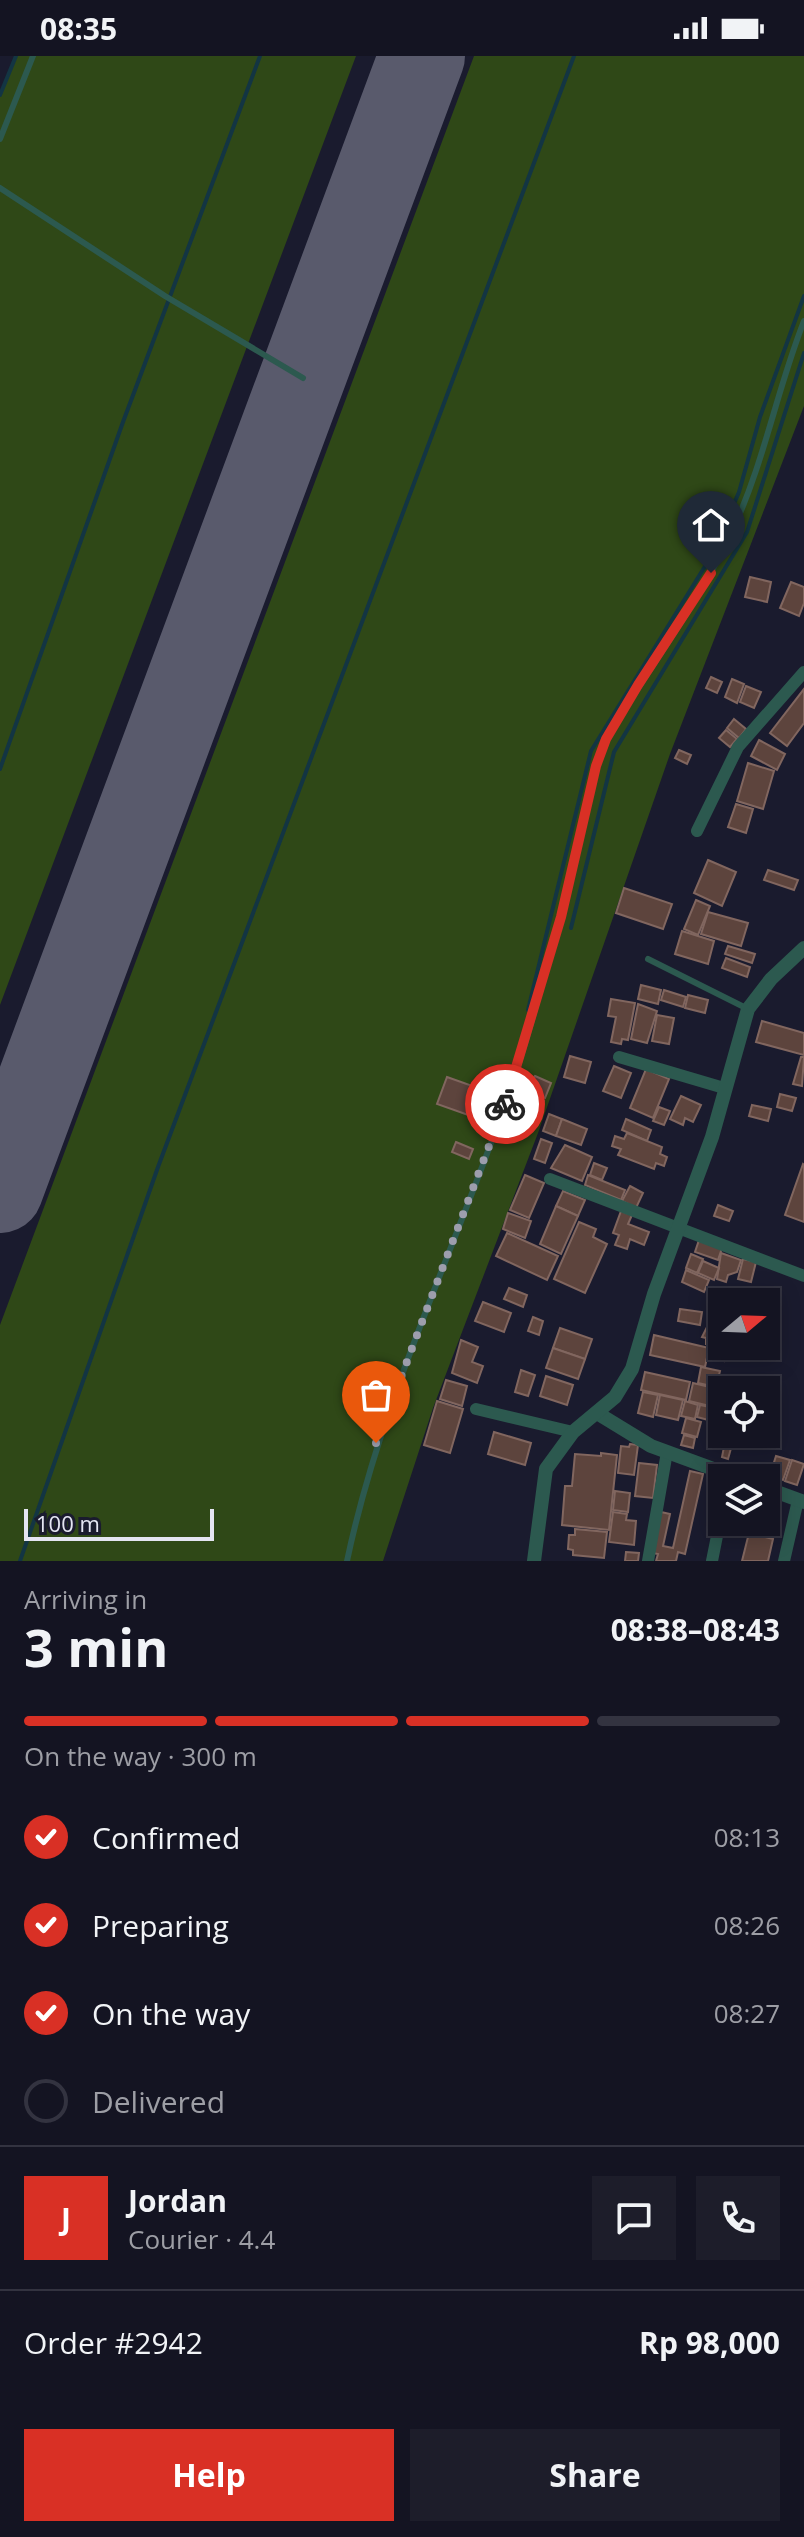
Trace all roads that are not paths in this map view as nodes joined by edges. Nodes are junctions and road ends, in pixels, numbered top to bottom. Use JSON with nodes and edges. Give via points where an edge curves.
{"nodes":[{"id":1,"x":33,"y":56,"type":"edge"},
{"id":2,"x":0,"y":139,"type":"edge"},
{"id":3,"x":0,"y":188,"type":"edge"},
{"id":4,"x":804,"y":321,"type":"edge"},
{"id":5,"x":303,"y":378,"type":"dead end"},
{"id":6,"x":804,"y":672,"type":"edge"},
{"id":7,"x":697,"y":831,"type":"dead end"},
{"id":8,"x":804,"y":948,"type":"edge"},
{"id":9,"x":648,"y":959,"type":"dead end"},
{"id":10,"x":748,"y":1009,"type":"junction"},
{"id":11,"x":619,"y":1057,"type":"dead end"},
{"id":12,"x":724,"y":1088,"type":"junction"},
{"id":13,"x":550,"y":1179,"type":"dead end"},
{"id":14,"x":677,"y":1229,"type":"junction"},
{"id":15,"x":804,"y":1276,"type":"edge"},
{"id":16,"x":476,"y":1409,"type":"dead end"},
{"id":17,"x":597,"y":1413,"type":"junction"},
{"id":18,"x":573,"y":1432,"type":"junction"},
{"id":19,"x":667,"y":1452,"type":"junction"},
{"id":20,"x":708,"y":1468,"type":"edge"},
{"id":21,"x":780,"y":1493,"type":"edge"},
{"id":22,"x":801,"y":1501,"type":"edge"},
{"id":23,"x":717,"y":1536,"type":"edge"},
{"id":24,"x":347,"y":1561,"type":"edge"},
{"id":25,"x":534,"y":1561,"type":"edge"},
{"id":26,"x":648,"y":1561,"type":"edge"},
{"id":27,"x":712,"y":1561,"type":"edge"},
{"id":28,"x":784,"y":1561,"type":"edge"}],
"edges":[{"from":1,"to":2,"type":"lane"},
{"from":3,"to":5,"type":"lane"},
{"from":4,"to":24,"type":"lane","via":[[733,530],[606,739],[596,766],[533,1021],[384,1419]]},
{"from":6,"to":7,"type":"street","via":[[738,747]]},
{"from":8,"to":10,"type":"street"},
{"from":9,"to":10,"type":"lane"},
{"from":10,"to":12,"type":"street"},
{"from":11,"to":12,"type":"street"},
{"from":12,"to":14,"type":"street","via":[[712,1137]]},
{"from":13,"to":14,"type":"street"},
{"from":14,"to":15,"type":"street"},
{"from":14,"to":17,"type":"street","via":[[632,1369],[615,1397]]},
{"from":16,"to":18,"type":"street"},
{"from":17,"to":18,"type":"street"},
{"from":17,"to":19,"type":"street","via":[[630,1436]]},
{"from":18,"to":25,"type":"street","via":[[546,1469]]},
{"from":19,"to":20,"type":"street"},
{"from":19,"to":26,"type":"street"},
{"from":21,"to":22,"type":"street"},
{"from":22,"to":28,"type":"street"},
{"from":23,"to":27,"type":"street"}]}
